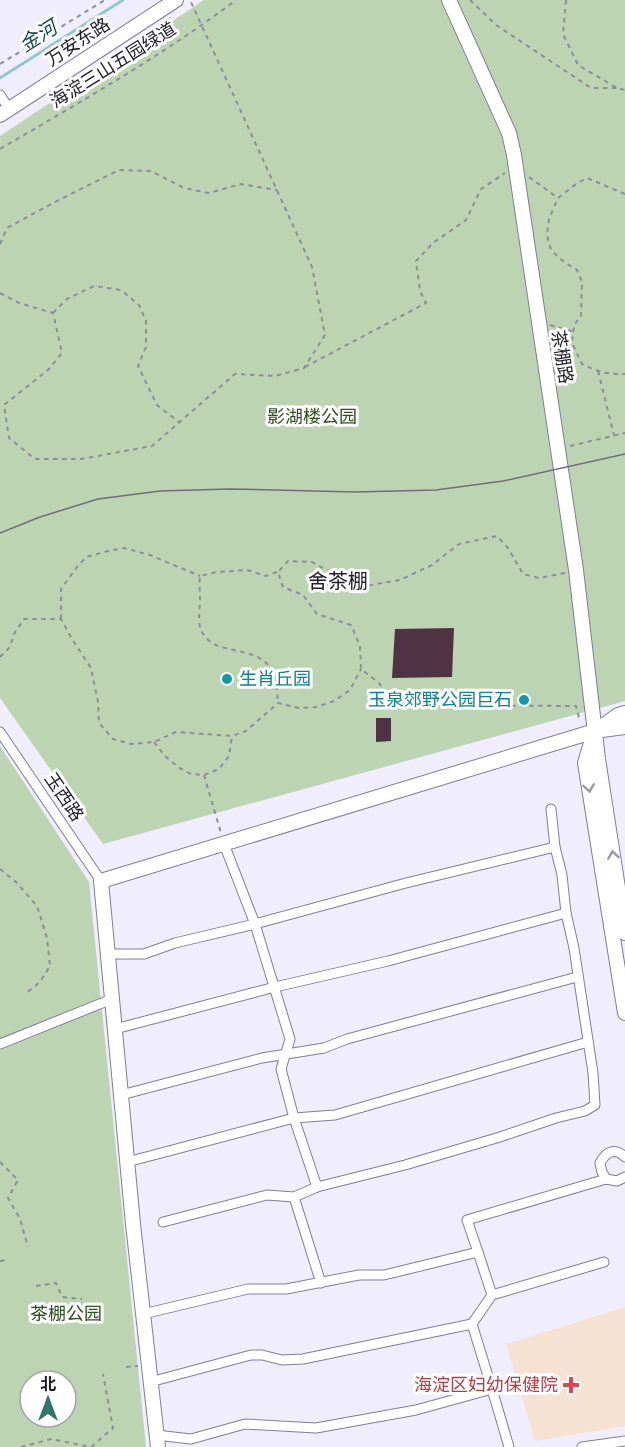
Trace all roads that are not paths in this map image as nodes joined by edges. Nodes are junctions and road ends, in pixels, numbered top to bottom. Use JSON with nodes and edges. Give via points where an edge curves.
{"nodes":[{"id":1,"x":176,"y":0,"type":"edge"},
{"id":2,"x":449,"y":0,"type":"edge"},
{"id":3,"x":0,"y":95,"type":"edge"},
{"id":4,"x":5,"y":112,"type":"edge"},
{"id":5,"x":625,"y":713,"type":"edge"},
{"id":6,"x":625,"y":727,"type":"edge"},
{"id":7,"x":595,"y":731,"type":"junction"},
{"id":8,"x":0,"y":732,"type":"edge"},
{"id":9,"x":551,"y":809,"type":"dead end"},
{"id":10,"x":224,"y":844,"type":"junction"},
{"id":11,"x":555,"y":847,"type":"junction"},
{"id":12,"x":101,"y":881,"type":"junction"},
{"id":13,"x":566,"y":913,"type":"junction"},
{"id":14,"x":255,"y":924,"type":"junction"},
{"id":15,"x":625,"y":933,"type":"edge"},
{"id":16,"x":108,"y":954,"type":"junction"},
{"id":17,"x":577,"y":977,"type":"junction"},
{"id":18,"x":275,"y":987,"type":"junction"},
{"id":19,"x":112,"y":999,"type":"junction"},
{"id":20,"x":625,"y":1013,"type":"edge"},
{"id":21,"x":115,"y":1029,"type":"junction"},
{"id":22,"x":588,"y":1042,"type":"junction"},
{"id":23,"x":0,"y":1044,"type":"edge"},
{"id":24,"x":285,"y":1055,"type":"junction"},
{"id":25,"x":121,"y":1095,"type":"junction"},
{"id":26,"x":294,"y":1118,"type":"junction"},
{"id":27,"x":625,"y":1157,"type":"edge"},
{"id":28,"x":127,"y":1162,"type":"junction"},
{"id":29,"x":625,"y":1177,"type":"edge"},
{"id":30,"x":606,"y":1179,"type":"junction"},
{"id":31,"x":317,"y":1187,"type":"junction"},
{"id":32,"x":294,"y":1197,"type":"junction"},
{"id":33,"x":163,"y":1222,"type":"dead end"},
{"id":34,"x":478,"y":1252,"type":"junction"},
{"id":35,"x":604,"y":1262,"type":"dead end"},
{"id":36,"x":321,"y":1283,"type":"junction"},
{"id":37,"x":492,"y":1295,"type":"junction"},
{"id":38,"x":143,"y":1314,"type":"junction"},
{"id":39,"x":472,"y":1324,"type":"junction"},
{"id":40,"x":150,"y":1382,"type":"junction"},
{"id":41,"x":492,"y":1389,"type":"junction"},
{"id":42,"x":157,"y":1441,"type":"edge"},
{"id":43,"x":625,"y":1441,"type":"edge"},
{"id":44,"x":509,"y":1447,"type":"edge"},
{"id":45,"x":582,"y":1447,"type":"edge"}],
"edges":[{"from":1,"to":4,"type":"street","name":"万安东路"},
{"from":2,"to":7,"type":"street","name":"茶棚路","via":[[509,133],[576,570]]},
{"from":3,"to":4,"type":"street"},
{"from":5,"to":7,"type":"street"},
{"from":6,"to":7,"type":"street"},
{"from":7,"to":10,"type":"street"},
{"from":15,"to":7,"type":"street","name":"茶棚路","one_way":true},
{"from":7,"to":20,"type":"street","name":"茶棚路","one_way":true,"via":[[585,763]]},
{"from":8,"to":12,"type":"street","name":"玉西路"},
{"from":9,"to":11,"type":"street"},
{"from":10,"to":12,"type":"street"},
{"from":10,"to":14,"type":"street"},
{"from":11,"to":13,"type":"street"},
{"from":11,"to":14,"type":"street"},
{"from":12,"to":16,"type":"street"},
{"from":13,"to":17,"type":"street"},
{"from":13,"to":18,"type":"street"},
{"from":14,"to":16,"type":"street","via":[[144,954]]},
{"from":14,"to":18,"type":"street"},
{"from":16,"to":19,"type":"street"},
{"from":17,"to":22,"type":"street"},
{"from":17,"to":24,"type":"street","via":[[324,1048]]},
{"from":18,"to":21,"type":"street"},
{"from":18,"to":24,"type":"street","via":[[290,1039]]},
{"from":19,"to":21,"type":"street"},
{"from":19,"to":23,"type":"street"},
{"from":21,"to":25,"type":"street"},
{"from":22,"to":26,"type":"street","via":[[335,1115]]},
{"from":22,"to":31,"type":"street","via":[[595,1105],[585,1111]]},
{"from":24,"to":25,"type":"street"},
{"from":24,"to":26,"type":"street","via":[[281,1069]]},
{"from":25,"to":28,"type":"street"},
{"from":26,"to":28,"type":"street"},
{"from":26,"to":31,"type":"street"},
{"from":27,"to":30,"type":"street","via":[[613,1151],[604,1155],[600,1163]]},
{"from":28,"to":38,"type":"street"},
{"from":29,"to":30,"type":"street","via":[[617,1181]]},
{"from":30,"to":34,"type":"street","via":[[467,1220]]},
{"from":31,"to":32,"type":"street"},
{"from":32,"to":33,"type":"street","via":[[267,1195]]},
{"from":32,"to":36,"type":"street"},
{"from":34,"to":36,"type":"street","via":[[384,1275],[359,1275]]},
{"from":34,"to":37,"type":"street"},
{"from":35,"to":37,"type":"street"},
{"from":36,"to":38,"type":"street","via":[[248,1288]]},
{"from":37,"to":39,"type":"street"},
{"from":38,"to":40,"type":"street"},
{"from":39,"to":40,"type":"street","via":[[303,1359],[252,1355]]},
{"from":39,"to":41,"type":"street"},
{"from":40,"to":42,"type":"street"},
{"from":41,"to":42,"type":"street","via":[[416,1410],[315,1428],[245,1424],[191,1439]]},
{"from":41,"to":44,"type":"street"},
{"from":43,"to":45,"type":"street"}]}
